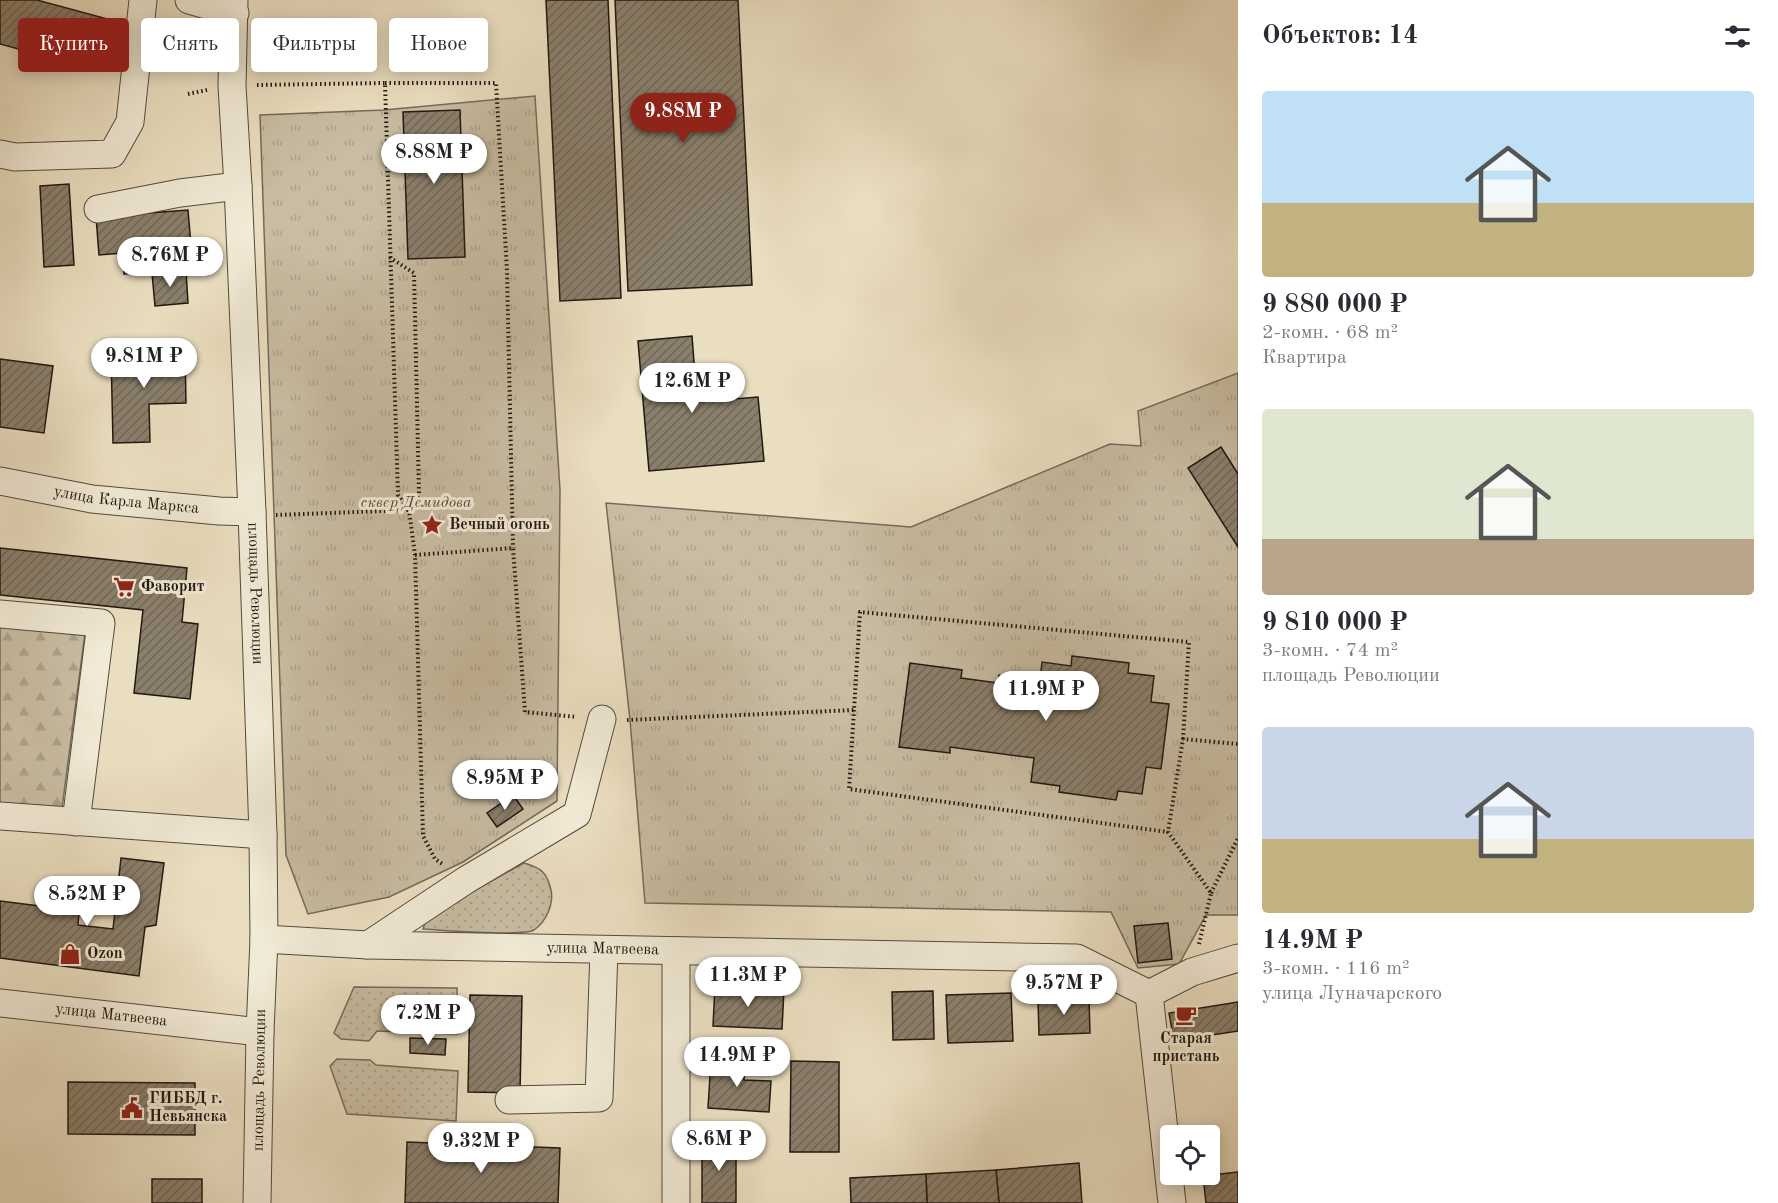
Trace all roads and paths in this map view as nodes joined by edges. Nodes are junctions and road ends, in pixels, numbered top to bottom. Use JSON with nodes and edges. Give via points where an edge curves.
{"nodes":[{"id":1,"x":143,"y":0,"type":"edge"},
{"id":2,"x":189,"y":0,"type":"edge"},
{"id":3,"x":234,"y":6,"type":"edge"},
{"id":4,"x":385,"y":83,"type":"junction"},
{"id":5,"x":232,"y":86,"type":"junction"},
{"id":6,"x":188,"y":94,"type":"dead end"},
{"id":7,"x":0,"y":154,"type":"edge"},
{"id":8,"x":238,"y":186,"type":"junction"},
{"id":9,"x":98,"y":209,"type":"dead end"},
{"id":10,"x":389,"y":257,"type":"junction"},
{"id":11,"x":0,"y":481,"type":"edge"},
{"id":12,"x":409,"y":510,"type":"junction"},
{"id":13,"x":252,"y":512,"type":"junction"},
{"id":14,"x":513,"y":548,"type":"junction"},
{"id":15,"x":415,"y":555,"type":"junction"},
{"id":16,"x":0,"y":614,"type":"edge"},
{"id":17,"x":854,"y":710,"type":"junction"},
{"id":18,"x":602,"y":719,"type":"junction"},
{"id":19,"x":1183,"y":740,"type":"junction"},
{"id":20,"x":1238,"y":744,"type":"edge"},
{"id":21,"x":0,"y":816,"type":"edge"},
{"id":22,"x":76,"y":822,"type":"junction"},
{"id":23,"x":1168,"y":832,"type":"junction"},
{"id":24,"x":263,"y":836,"type":"junction"},
{"id":25,"x":1238,"y":838,"type":"edge"},
{"id":26,"x":466,"y":880,"type":"junction"},
{"id":27,"x":1211,"y":893,"type":"junction"},
{"id":28,"x":264,"y":939,"type":"junction"},
{"id":29,"x":368,"y":945,"type":"junction"},
{"id":30,"x":604,"y":950,"type":"junction"},
{"id":31,"x":676,"y":951,"type":"junction"},
{"id":32,"x":1238,"y":958,"type":"edge"},
{"id":33,"x":1192,"y":972,"type":"junction"},
{"id":34,"x":1149,"y":994,"type":"junction"},
{"id":35,"x":0,"y":1003,"type":"edge"},
{"id":36,"x":260,"y":1032,"type":"junction"},
{"id":37,"x":509,"y":1100,"type":"dead end"},
{"id":38,"x":257,"y":1196,"type":"edge"},
{"id":39,"x":676,"y":1203,"type":"edge"},
{"id":40,"x":1172,"y":1203,"type":"edge"}],
"edges":[{"from":1,"to":7,"type":"street","via":[[130,122],[112,154]]},
{"from":2,"to":3,"type":"street"},
{"from":3,"to":5,"type":"street","name":"площадь Революции"},
{"from":4,"to":5,"type":"path"},
{"from":4,"to":10,"type":"path"},
{"from":4,"to":14,"type":"path","via":[[496,82],[507,271]]},
{"from":5,"to":6,"type":"path"},
{"from":5,"to":8,"type":"street","name":"площадь Революции"},
{"from":8,"to":9,"type":"street"},
{"from":8,"to":13,"type":"street","name":"площадь Революции"},
{"from":10,"to":12,"type":"path","via":[[398,495]]},
{"from":10,"to":12,"type":"path","via":[[414,273],[419,494]]},
{"from":11,"to":13,"type":"street","name":"улица Карла Маркса","via":[[92,499]]},
{"from":12,"to":13,"type":"path","via":[[274,515]]},
{"from":12,"to":15,"type":"path"},
{"from":13,"to":24,"type":"street","name":"площадь Революции"},
{"from":14,"to":15,"type":"path"},
{"from":14,"to":18,"type":"path","via":[[525,712]]},
{"from":15,"to":26,"type":"path","via":[[423,836],[435,859]]},
{"from":16,"to":22,"type":"street","via":[[101,622]]},
{"from":17,"to":18,"type":"path"},
{"from":17,"to":19,"type":"path","via":[[860,612],[1189,642]]},
{"from":17,"to":23,"type":"path","via":[[849,789]]},
{"from":18,"to":26,"type":"street","via":[[577,814]]},
{"from":19,"to":20,"type":"path"},
{"from":19,"to":23,"type":"path"},
{"from":21,"to":22,"type":"street"},
{"from":22,"to":24,"type":"street"},
{"from":23,"to":27,"type":"path"},
{"from":24,"to":28,"type":"street","name":"площадь Революции"},
{"from":25,"to":27,"type":"path"},
{"from":26,"to":29,"type":"street"},
{"from":27,"to":33,"type":"path"},
{"from":28,"to":29,"type":"street","name":"улица Матвеева"},
{"from":28,"to":36,"type":"street","name":"площадь Революции"},
{"from":29,"to":30,"type":"street","name":"улица Матвеева"},
{"from":30,"to":31,"type":"street","name":"улица Матвеева"},
{"from":30,"to":37,"type":"street","via":[[599,1098]]},
{"from":31,"to":34,"type":"street","name":"улица Матвеева","via":[[1077,958]]},
{"from":31,"to":39,"type":"street"},
{"from":32,"to":33,"type":"street"},
{"from":33,"to":34,"type":"street"},
{"from":34,"to":40,"type":"street"},
{"from":35,"to":36,"type":"street","name":"улица Матвеева"},
{"from":36,"to":38,"type":"street","name":"площадь Революции"}]}
